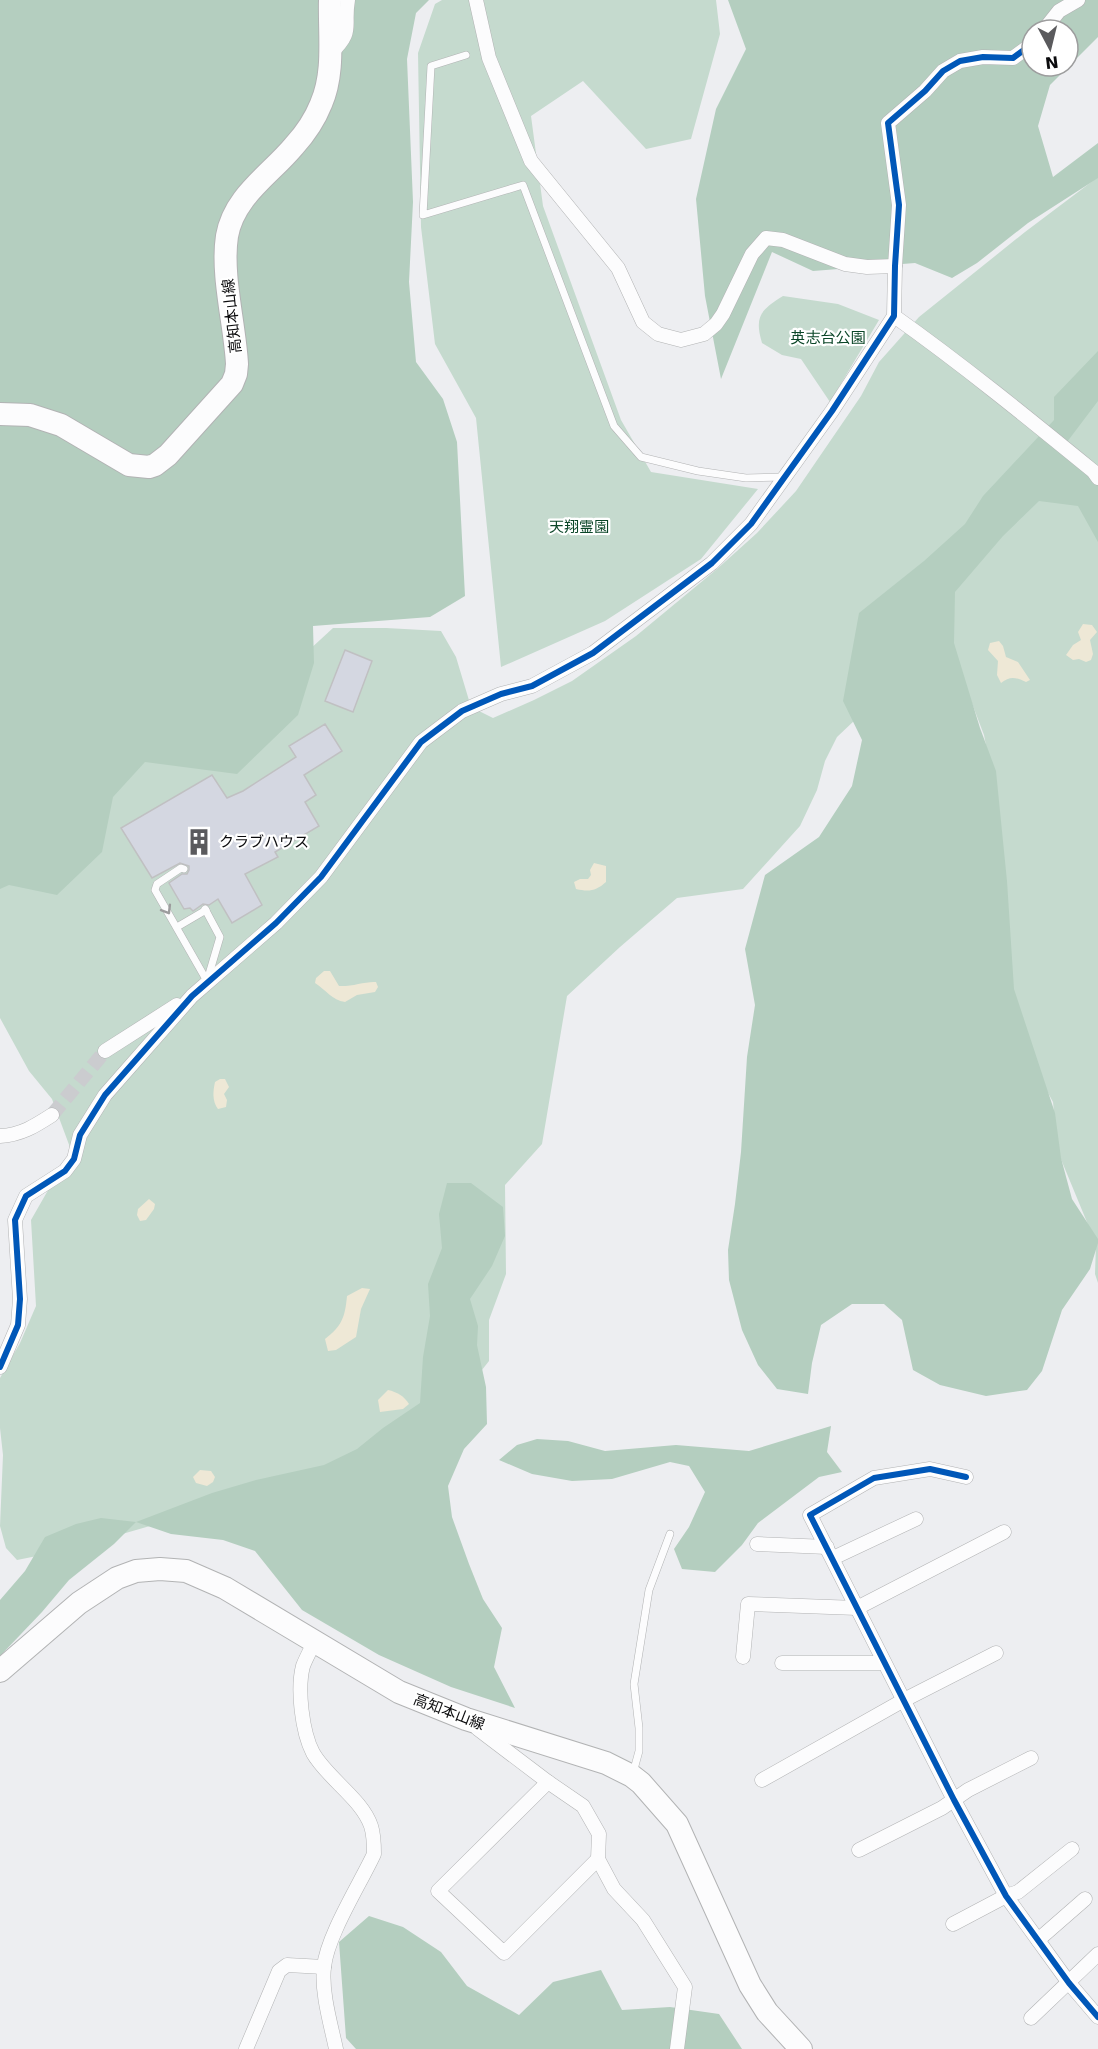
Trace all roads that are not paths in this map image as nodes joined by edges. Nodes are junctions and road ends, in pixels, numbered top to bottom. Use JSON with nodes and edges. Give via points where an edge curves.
{"nodes":[{"id":1,"x":330,"y":0,"type":"edge"},
{"id":2,"x":348,"y":0,"type":"edge"},
{"id":3,"x":476,"y":0,"type":"edge"},
{"id":4,"x":1078,"y":0,"type":"edge"},
{"id":5,"x":1053,"y":18,"type":"edge"},
{"id":6,"x":1020,"y":53,"type":"edge"},
{"id":7,"x":330,"y":54,"type":"junction"},
{"id":8,"x":466,"y":55,"type":"dead end"},
{"id":9,"x":894,"y":266,"type":"junction"},
{"id":10,"x":894,"y":316,"type":"junction"},
{"id":11,"x":0,"y":414,"type":"edge"},
{"id":12,"x":785,"y":477,"type":"junction"},
{"id":13,"x":1098,"y":478,"type":"edge"},
{"id":14,"x":183,"y":870,"type":"dead end"},
{"id":15,"x":177,"y":927,"type":"junction"},
{"id":16,"x":207,"y":981,"type":"junction"},
{"id":17,"x":192,"y":996,"type":"junction"},
{"id":18,"x":105,"y":1052,"type":"tunnel mouth"},
{"id":19,"x":52,"y":1115,"type":"tunnel mouth"},
{"id":20,"x":0,"y":1136,"type":"edge"},
{"id":21,"x":5,"y":1343,"type":"edge"},
{"id":22,"x":0,"y":1367,"type":"edge"},
{"id":23,"x":966,"y":1477,"type":"dead end"},
{"id":24,"x":916,"y":1519,"type":"dead end"},
{"id":25,"x":1004,"y":1532,"type":"dead end"},
{"id":26,"x":670,"y":1534,"type":"dead end"},
{"id":27,"x":757,"y":1544,"type":"dead end"},
{"id":28,"x":830,"y":1552,"type":"junction"},
{"id":29,"x":857,"y":1608,"type":"junction"},
{"id":30,"x":315,"y":1641,"type":"junction"},
{"id":31,"x":996,"y":1653,"type":"dead end"},
{"id":32,"x":743,"y":1657,"type":"dead end"},
{"id":33,"x":782,"y":1663,"type":"dead end"},
{"id":34,"x":884,"y":1663,"type":"junction"},
{"id":35,"x":0,"y":1671,"type":"edge"},
{"id":36,"x":904,"y":1700,"type":"junction"},
{"id":37,"x":465,"y":1719,"type":"junction"},
{"id":38,"x":1030,"y":1758,"type":"dead end"},
{"id":39,"x":632,"y":1776,"type":"junction"},
{"id":40,"x":762,"y":1780,"type":"dead end"},
{"id":41,"x":548,"y":1782,"type":"junction"},
{"id":42,"x":954,"y":1800,"type":"junction"},
{"id":43,"x":1072,"y":1849,"type":"dead end"},
{"id":44,"x":859,"y":1850,"type":"dead end"},
{"id":45,"x":598,"y":1860,"type":"junction"},
{"id":46,"x":1006,"y":1896,"type":"junction"},
{"id":47,"x":1085,"y":1899,"type":"dead end"},
{"id":48,"x":953,"y":1924,"type":"dead end"},
{"id":49,"x":1038,"y":1940,"type":"junction"},
{"id":50,"x":1098,"y":1954,"type":"edge"},
{"id":51,"x":324,"y":1967,"type":"junction"},
{"id":52,"x":1069,"y":1983,"type":"junction"},
{"id":53,"x":1098,"y":2017,"type":"edge"},
{"id":54,"x":1031,"y":2018,"type":"dead end"},
{"id":55,"x":246,"y":2049,"type":"edge"},
{"id":56,"x":336,"y":2049,"type":"edge"},
{"id":57,"x":677,"y":2049,"type":"edge"},
{"id":58,"x":801,"y":2049,"type":"edge"}],
"edges":[{"from":1,"to":7,"type":"main road","name":"高知本山線"},
{"from":2,"to":7,"type":"street","via":[[348,27],[342,42]]},
{"from":3,"to":9,"type":"street","via":[[489,58],[531,161],[618,268],[643,322],[658,334],[681,340],[704,334],[716,324],[752,254],[766,238],[783,240],[845,264]]},
{"from":4,"to":5,"type":"street"},
{"from":6,"to":9,"type":"street","via":[[1013,58],[960,61],[943,71],[888,123],[899,205]]},
{"from":7,"to":11,"type":"main road","name":"高知本山線","via":[[328,87],[312,122],[294,147],[240,202],[227,237],[237,364],[232,384],[168,455],[155,465],[135,467],[60,425],[30,415]]},
{"from":8,"to":12,"type":"lane","via":[[431,66],[423,215],[523,185],[614,426],[641,457],[746,478]]},
{"from":9,"to":10,"type":"street"},
{"from":10,"to":12,"type":"street"},
{"from":10,"to":13,"type":"street","via":[[1015,407]]},
{"from":12,"to":16,"type":"street","via":[[751,524],[712,563],[593,653],[532,686],[462,711],[421,742],[321,877],[276,923]]},
{"from":14,"to":15,"type":"lane","one_way":true,"via":[[157,884],[155,890]]},
{"from":15,"to":16,"type":"lane"},
{"from":15,"to":16,"type":"lane","via":[[206,909],[220,937]]},
{"from":16,"to":17,"type":"street"},
{"from":17,"to":18,"type":"street"},
{"from":17,"to":21,"type":"street","via":[[105,1095],[80,1135],[74,1160],[65,1171],[26,1196],[15,1220],[18,1324]]},
{"from":19,"to":20,"type":"street","via":[[15,1135]]},
{"from":21,"to":22,"type":"street"},
{"from":23,"to":28,"type":"street","via":[[930,1469],[874,1478],[810,1515]]},
{"from":24,"to":28,"type":"street"},
{"from":25,"to":29,"type":"street"},
{"from":26,"to":39,"type":"lane","via":[[649,1590],[634,1684],[639,1751]]},
{"from":27,"to":28,"type":"street"},
{"from":28,"to":29,"type":"street"},
{"from":29,"to":32,"type":"street","via":[[748,1604]]},
{"from":29,"to":34,"type":"street"},
{"from":30,"to":35,"type":"main road","name":"高知本山線","via":[[225,1588],[186,1571],[136,1571],[117,1578],[79,1603]]},
{"from":30,"to":37,"type":"main road","name":"高知本山線","via":[[399,1692]]},
{"from":30,"to":51,"type":"street","via":[[303,1668],[305,1732],[313,1754],[360,1809],[374,1839],[374,1854],[330,1944]]},
{"from":31,"to":36,"type":"street"},
{"from":33,"to":34,"type":"street"},
{"from":34,"to":36,"type":"street"},
{"from":36,"to":40,"type":"street"},
{"from":36,"to":42,"type":"street"},
{"from":37,"to":39,"type":"main road","name":"高知本山線","via":[[606,1763]]},
{"from":37,"to":41,"type":"street"},
{"from":38,"to":42,"type":"street"},
{"from":39,"to":58,"type":"main road","name":"高知本山線","via":[[677,1824],[750,1985],[767,2012]]},
{"from":41,"to":45,"type":"street","via":[[583,1806],[598,1834]]},
{"from":41,"to":45,"type":"street","via":[[438,1891],[504,1953]]},
{"from":42,"to":44,"type":"street"},
{"from":42,"to":46,"type":"street"},
{"from":43,"to":46,"type":"street","via":[[1018,1892]]},
{"from":45,"to":57,"type":"street","via":[[614,1889],[643,1920],[685,1987]]},
{"from":46,"to":48,"type":"street"},
{"from":46,"to":49,"type":"street"},
{"from":47,"to":49,"type":"street"},
{"from":49,"to":52,"type":"street"},
{"from":50,"to":52,"type":"street"},
{"from":51,"to":55,"type":"street","via":[[287,1965],[279,1971]]},
{"from":51,"to":56,"type":"street"},
{"from":52,"to":53,"type":"street"},
{"from":52,"to":54,"type":"street"}]}
